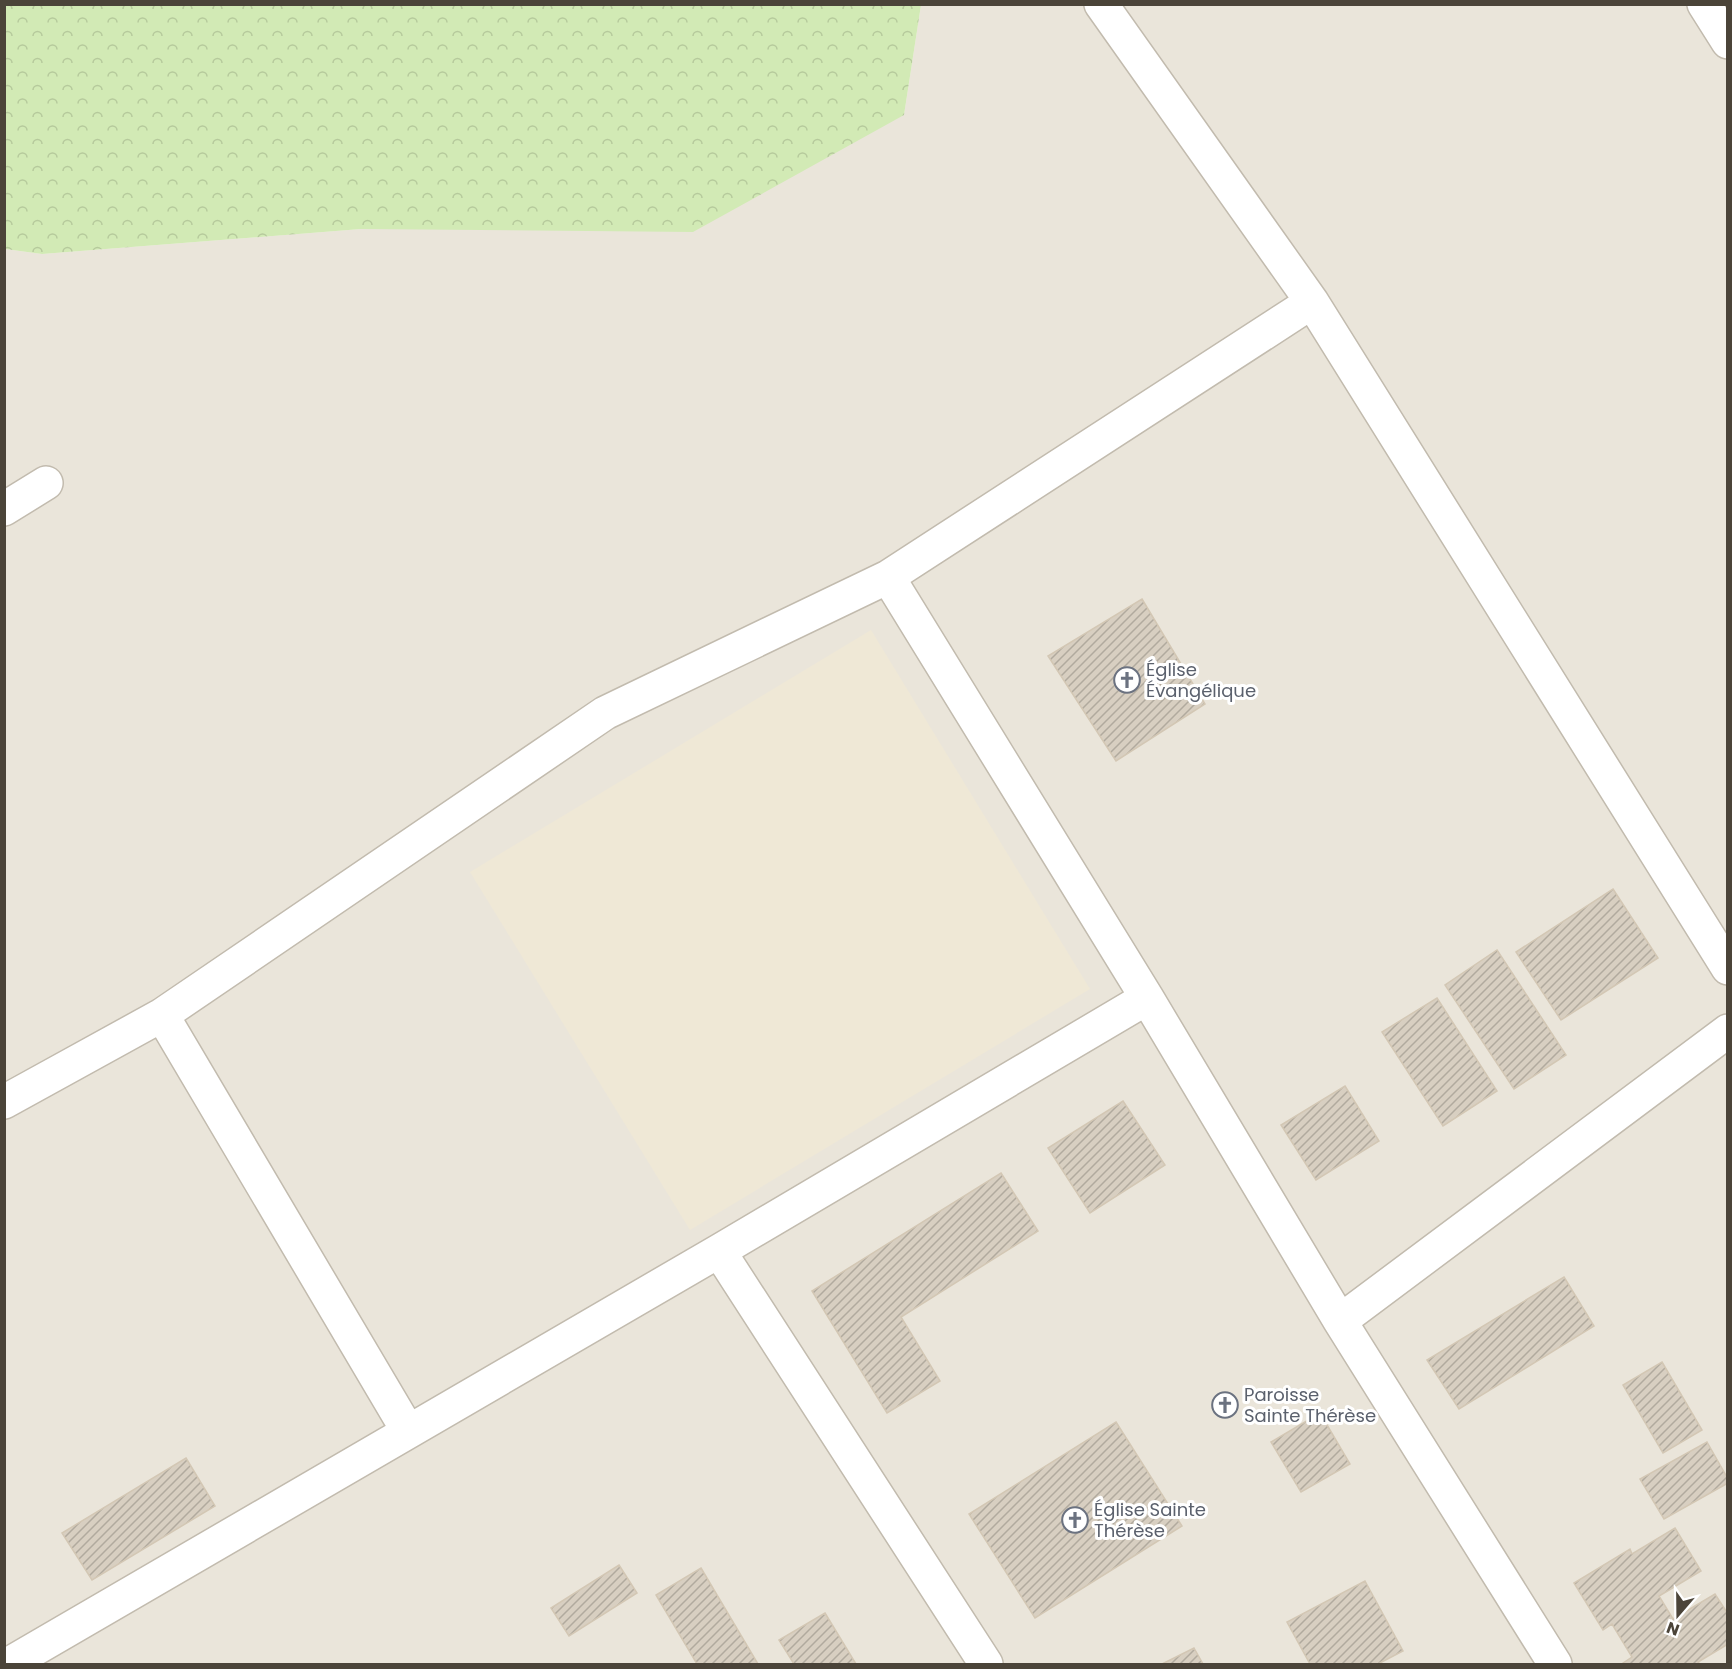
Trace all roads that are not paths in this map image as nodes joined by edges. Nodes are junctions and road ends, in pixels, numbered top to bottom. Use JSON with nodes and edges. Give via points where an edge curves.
{"nodes":[{"id":1,"x":1101,"y":4,"type":"edge"},
{"id":2,"x":1312,"y":302,"type":"junction"},
{"id":3,"x":46,"y":483,"type":"dead end"},
{"id":4,"x":4,"y":509,"type":"edge"},
{"id":5,"x":888,"y":577,"type":"junction"},
{"id":6,"x":1728,"y":968,"type":"edge"},
{"id":7,"x":1147,"y":998,"type":"junction"},
{"id":8,"x":162,"y":1015,"type":"junction"},
{"id":9,"x":1728,"y":1031,"type":"edge"},
{"id":10,"x":4,"y":1102,"type":"edge"},
{"id":11,"x":720,"y":1251,"type":"junction"},
{"id":12,"x":1340,"y":1321,"type":"junction"},
{"id":13,"x":408,"y":1431,"type":"junction"},
{"id":14,"x":975,"y":1661,"type":"edge"},
{"id":15,"x":9,"y":1665,"type":"edge"},
{"id":16,"x":1555,"y":1665,"type":"edge"}],
"edges":[{"from":1,"to":2,"type":"street"},
{"from":2,"to":5,"type":"street"},
{"from":2,"to":6,"type":"street"},
{"from":3,"to":4,"type":"street"},
{"from":5,"to":7,"type":"street"},
{"from":5,"to":8,"type":"street","via":[[604,713]]},
{"from":7,"to":11,"type":"street"},
{"from":7,"to":12,"type":"street"},
{"from":8,"to":10,"type":"street"},
{"from":8,"to":13,"type":"street"},
{"from":9,"to":12,"type":"street"},
{"from":11,"to":13,"type":"street"},
{"from":11,"to":14,"type":"street"},
{"from":12,"to":16,"type":"street"},
{"from":13,"to":15,"type":"street"}]}
